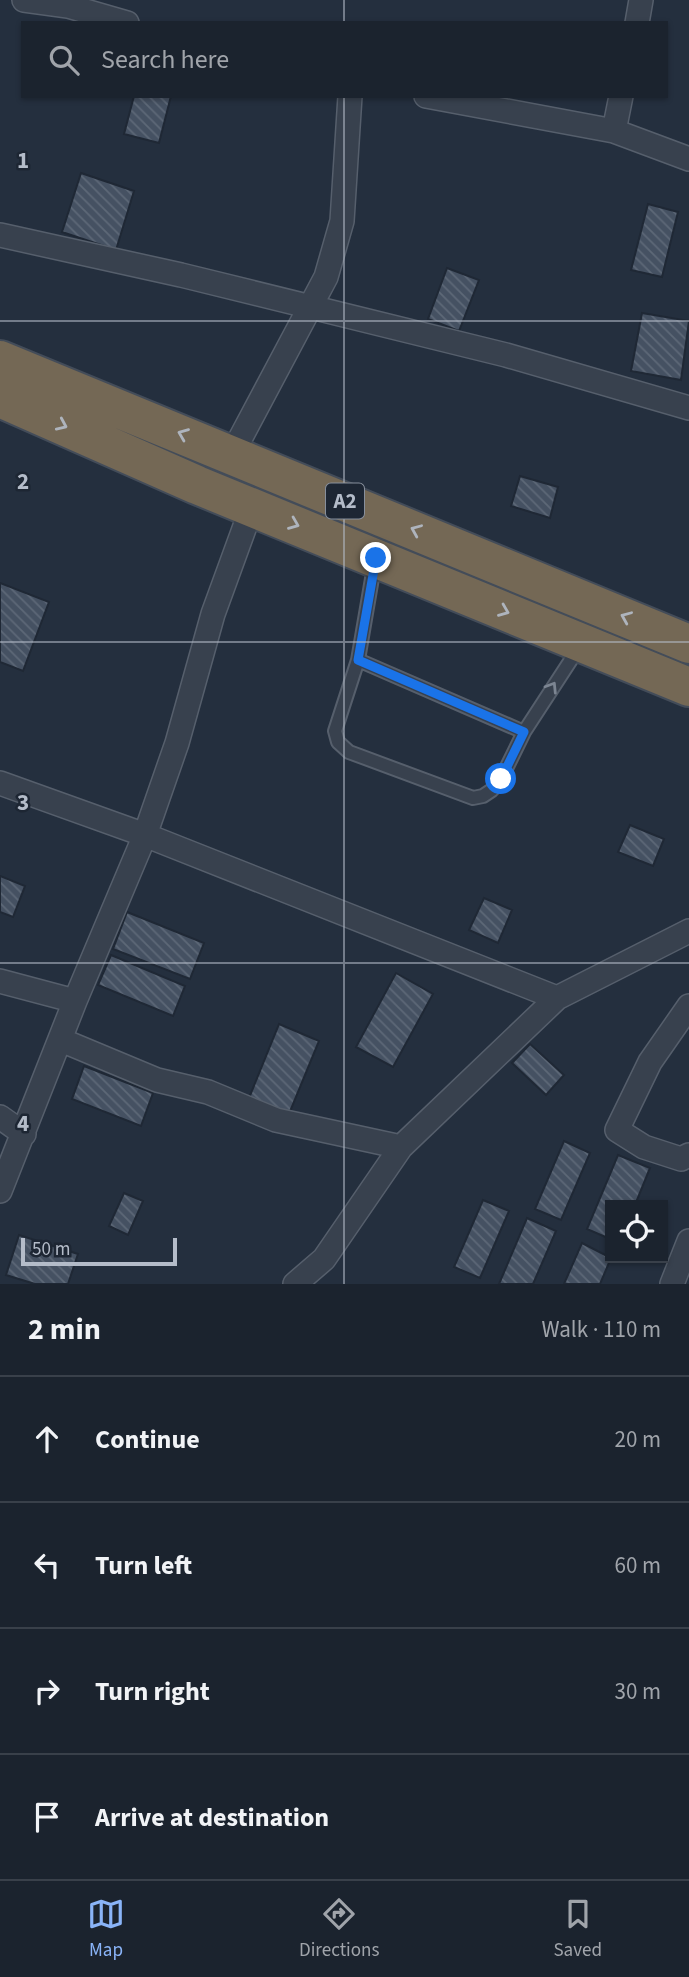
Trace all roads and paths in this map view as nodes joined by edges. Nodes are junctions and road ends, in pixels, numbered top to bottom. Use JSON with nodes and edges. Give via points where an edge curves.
{"nodes":[{"id":1,"x":24,"y":0,"type":"edge"},
{"id":2,"x":641,"y":0,"type":"edge"},
{"id":3,"x":120,"y":21,"type":"edge"},
{"id":4,"x":637,"y":21,"type":"edge"},
{"id":5,"x":350,"y":98,"type":"edge"},
{"id":6,"x":437,"y":98,"type":"edge"},
{"id":7,"x":621,"y":98,"type":"edge"},
{"id":8,"x":614,"y":131,"type":"junction"},
{"id":9,"x":689,"y":159,"type":"edge"},
{"id":10,"x":0,"y":235,"type":"edge"},
{"id":11,"x":311,"y":307,"type":"junction"},
{"id":12,"x":0,"y":360,"type":"edge"},
{"id":13,"x":0,"y":398,"type":"edge"},
{"id":14,"x":689,"y":408,"type":"edge"},
{"id":15,"x":232,"y":454,"type":"junction"},
{"id":16,"x":252,"y":507,"type":"junction"},
{"id":17,"x":376,"y":558,"type":"junction"},
{"id":18,"x":583,"y":643,"type":"junction"},
{"id":19,"x":689,"y":643,"type":"edge"},
{"id":20,"x":358,"y":660,"type":"junction"},
{"id":21,"x":689,"y":687,"type":"edge"},
{"id":22,"x":524,"y":732,"type":"junction"},
{"id":23,"x":0,"y":783,"type":"edge"},
{"id":24,"x":145,"y":835,"type":"junction"},
{"id":25,"x":689,"y":931,"type":"edge"},
{"id":26,"x":0,"y":981,"type":"edge"},
{"id":27,"x":557,"y":998,"type":"junction"},
{"id":28,"x":75,"y":1001,"type":"junction"},
{"id":29,"x":689,"y":1006,"type":"edge"},
{"id":30,"x":61,"y":1040,"type":"junction"},
{"id":31,"x":0,"y":1117,"type":"edge"},
{"id":32,"x":23,"y":1134,"type":"junction"},
{"id":33,"x":401,"y":1147,"type":"junction"},
{"id":34,"x":689,"y":1155,"type":"edge"},
{"id":35,"x":0,"y":1191,"type":"edge"},
{"id":36,"x":689,"y":1241,"type":"edge"},
{"id":37,"x":295,"y":1284,"type":"edge"},
{"id":38,"x":672,"y":1284,"type":"edge"}],
"edges":[{"from":1,"to":3,"type":"street","via":[[68,6]]},
{"from":2,"to":4,"type":"street"},
{"from":5,"to":11,"type":"street","via":[[342,221],[326,277]]},
{"from":6,"to":8,"type":"street"},
{"from":7,"to":8,"type":"street"},
{"from":8,"to":9,"type":"street"},
{"from":10,"to":11,"type":"street"},
{"from":11,"to":14,"type":"street","via":[[506,355]]},
{"from":11,"to":15,"type":"street"},
{"from":15,"to":12,"type":"highway","number":"A2","one_way":true},
{"from":13,"to":16,"type":"highway","number":"A2","one_way":true},
{"from":19,"to":15,"type":"highway","number":"A2","one_way":true},
{"from":16,"to":17,"type":"highway","number":"A2","one_way":true},
{"from":16,"to":24,"type":"street","via":[[213,614],[177,743]]},
{"from":17,"to":18,"type":"highway","number":"A2","one_way":true},
{"from":17,"to":20,"type":"lane"},
{"from":18,"to":21,"type":"highway","number":"A2"},
{"from":22,"to":18,"type":"lane","one_way":true},
{"from":20,"to":22,"type":"lane"},
{"from":20,"to":22,"type":"lane","via":[[335,731],[338,742],[349,752],[473,798],[497,784]]},
{"from":23,"to":24,"type":"street"},
{"from":24,"to":27,"type":"street"},
{"from":24,"to":28,"type":"street"},
{"from":25,"to":27,"type":"street"},
{"from":26,"to":28,"type":"street"},
{"from":27,"to":33,"type":"street"},
{"from":28,"to":30,"type":"street"},
{"from":29,"to":34,"type":"street","via":[[649,1062],[617,1130],[644,1147],[681,1159]]},
{"from":30,"to":32,"type":"street"},
{"from":30,"to":33,"type":"street","via":[[157,1080],[208,1092],[276,1120]]},
{"from":31,"to":32,"type":"street"},
{"from":32,"to":35,"type":"street"},
{"from":33,"to":37,"type":"street","via":[[324,1259]]},
{"from":36,"to":38,"type":"street"}]}
